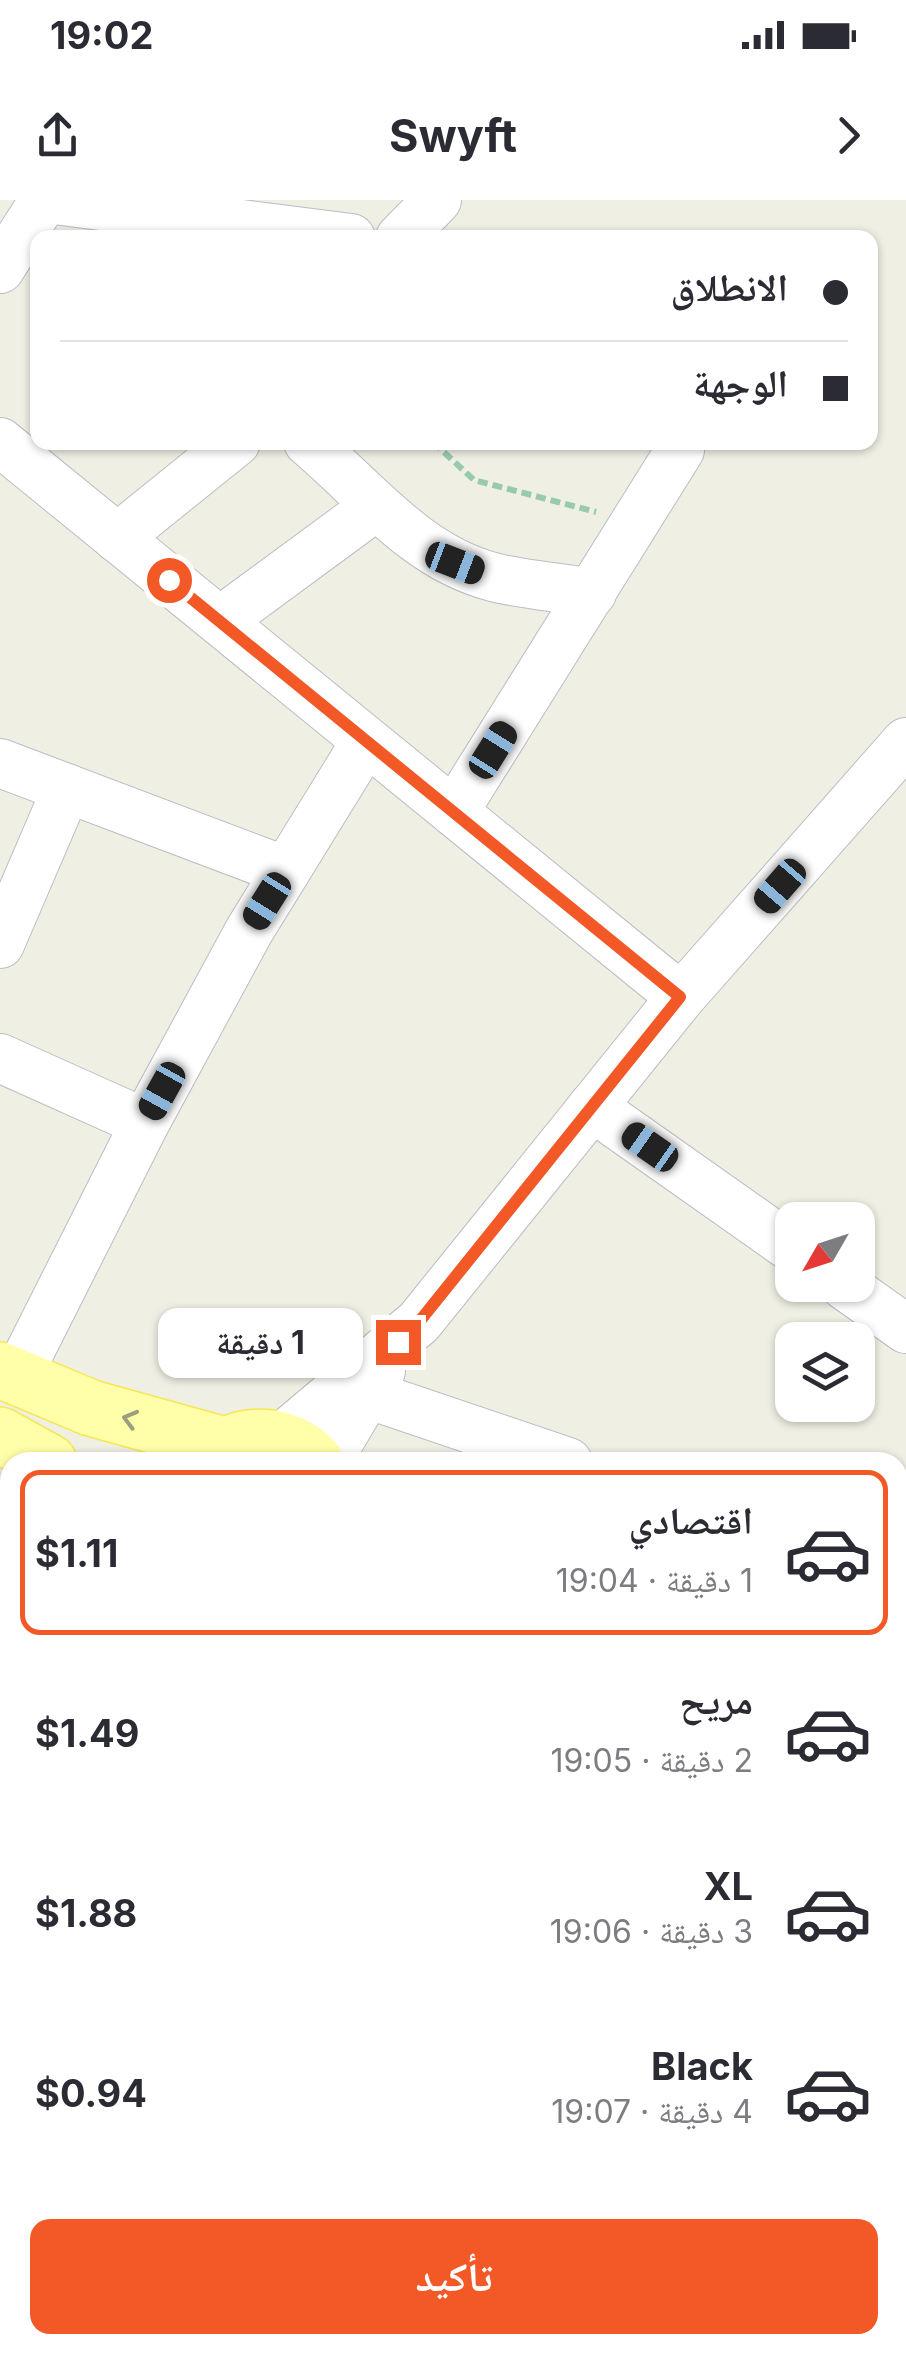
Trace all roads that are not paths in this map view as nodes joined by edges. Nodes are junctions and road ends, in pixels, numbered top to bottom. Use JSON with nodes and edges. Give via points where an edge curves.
{"nodes":[{"id":1,"x":437,"y":200,"type":"edge"},
{"id":2,"x":35,"y":212,"type":"edge"},
{"id":3,"x":254,"y":230,"type":"edge"},
{"id":4,"x":408,"y":230,"type":"edge"},
{"id":5,"x":0,"y":269,"type":"edge"},
{"id":6,"x":0,"y":442,"type":"edge"},
{"id":7,"x":226,"y":450,"type":"edge"},
{"id":8,"x":316,"y":450,"type":"edge"},
{"id":9,"x":680,"y":450,"type":"dead end"},
{"id":10,"x":375,"y":507,"type":"junction"},
{"id":11,"x":118,"y":538,"type":"junction"},
{"id":12,"x":592,"y":592,"type":"junction"},
{"id":13,"x":220,"y":622,"type":"junction"},
{"id":14,"x":366,"y":741,"type":"junction"},
{"id":15,"x":906,"y":742,"type":"edge"},
{"id":16,"x":0,"y":763,"type":"edge"},
{"id":17,"x":67,"y":788,"type":"junction"},
{"id":18,"x":454,"y":812,"type":"junction"},
{"id":19,"x":286,"y":871,"type":"junction"},
{"id":20,"x":0,"y":944,"type":"edge"},
{"id":21,"x":680,"y":997,"type":"junction"},
{"id":22,"x":0,"y":1058,"type":"edge"},
{"id":23,"x":592,"y":1107,"type":"junction"},
{"id":24,"x":145,"y":1123,"type":"junction"},
{"id":25,"x":775,"y":1236,"type":"edge"},
{"id":26,"x":869,"y":1302,"type":"edge"},
{"id":27,"x":906,"y":1328,"type":"edge"},
{"id":28,"x":398,"y":1342,"type":"junction"},
{"id":29,"x":8,"y":1373,"type":"edge"},
{"id":30,"x":367,"y":1394,"type":"junction"},
{"id":31,"x":0,"y":1436,"type":"edge"},
{"id":32,"x":31,"y":1452,"type":"edge"},
{"id":33,"x":209,"y":1452,"type":"edge"},
{"id":34,"x":219,"y":1452,"type":"edge"},
{"id":35,"x":301,"y":1452,"type":"edge"},
{"id":36,"x":310,"y":1452,"type":"edge"},
{"id":37,"x":311,"y":1452,"type":"edge"},
{"id":38,"x":538,"y":1452,"type":"edge"}],
"edges":[{"from":1,"to":4,"type":"street"},
{"from":2,"to":3,"type":"street"},
{"from":2,"to":5,"type":"street"},
{"from":6,"to":11,"type":"street"},
{"from":7,"to":11,"type":"street"},
{"from":8,"to":10,"type":"street"},
{"from":9,"to":12,"type":"street"},
{"from":10,"to":12,"type":"street","via":[[455,563],[492,577]]},
{"from":10,"to":13,"type":"street"},
{"from":11,"to":13,"type":"street"},
{"from":12,"to":18,"type":"street"},
{"from":13,"to":14,"type":"street"},
{"from":14,"to":18,"type":"street"},
{"from":14,"to":19,"type":"street"},
{"from":15,"to":21,"type":"street"},
{"from":16,"to":17,"type":"street"},
{"from":17,"to":19,"type":"street"},
{"from":17,"to":20,"type":"street"},
{"from":18,"to":21,"type":"street"},
{"from":19,"to":24,"type":"street"},
{"from":21,"to":23,"type":"street"},
{"from":22,"to":24,"type":"street"},
{"from":23,"to":25,"type":"street"},
{"from":23,"to":28,"type":"street"},
{"from":24,"to":29,"type":"street"},
{"from":26,"to":27,"type":"street"},
{"from":28,"to":30,"type":"street"},
{"from":28,"to":36,"type":"street"},
{"from":33,"to":29,"type":"main road","one_way":true},
{"from":30,"to":37,"type":"street"},
{"from":30,"to":38,"type":"street"},
{"from":31,"to":32,"type":"main road"},
{"from":34,"to":35,"type":"main road","via":[[261,1436]]}]}
